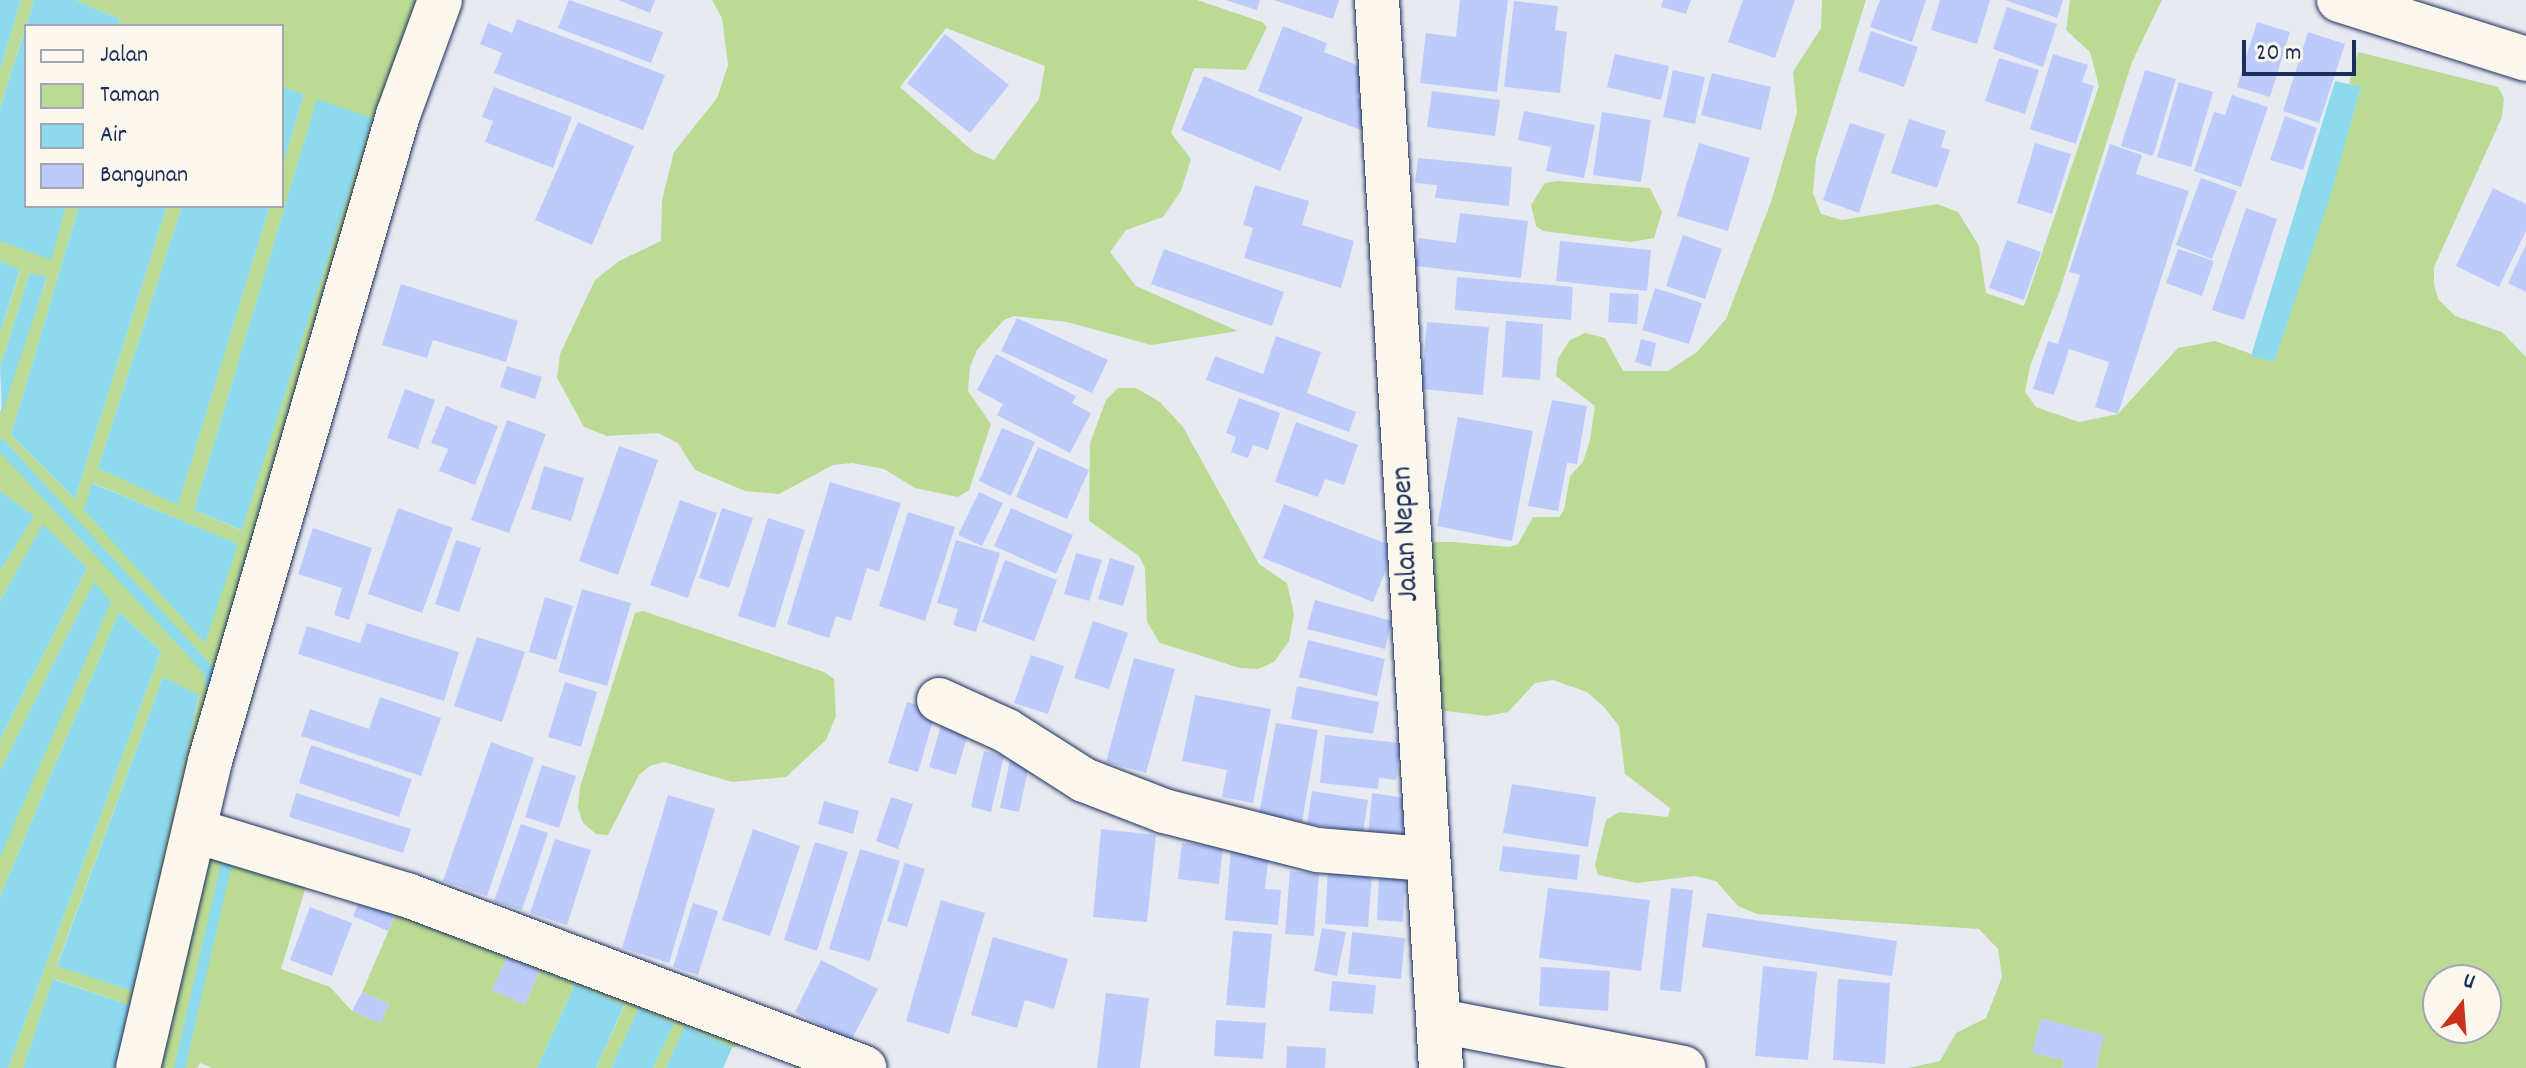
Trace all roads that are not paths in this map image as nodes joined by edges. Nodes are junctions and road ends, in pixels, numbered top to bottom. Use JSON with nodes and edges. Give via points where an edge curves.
{"nodes":[{"id":1,"x":440,"y":0,"type":"edge"},
{"id":2,"x":1377,"y":0,"type":"edge"},
{"id":3,"x":2339,"y":0,"type":"edge"},
{"id":4,"x":2526,"y":59,"type":"edge"},
{"id":5,"x":939,"y":700,"type":"dead end"},
{"id":6,"x":196,"y":831,"type":"junction"},
{"id":7,"x":1427,"y":859,"type":"junction"},
{"id":8,"x":1440,"y":1021,"type":"junction"},
{"id":9,"x":138,"y":1068,"type":"edge"},
{"id":10,"x":864,"y":1068,"type":"edge"},
{"id":11,"x":1441,"y":1068,"type":"edge"},
{"id":12,"x":1684,"y":1068,"type":"edge"}],
"edges":[{"from":1,"to":6,"type":"street","via":[[393,130],[210,761]]},
{"from":2,"to":7,"type":"street","name":"Jalan Nepen"},
{"from":3,"to":4,"type":"street"},
{"from":5,"to":7,"type":"street","via":[[1007,731],[1084,780],[1164,811],[1317,850]]},
{"from":6,"to":9,"type":"street"},
{"from":6,"to":10,"type":"street","via":[[407,895]]},
{"from":7,"to":8,"type":"street","name":"Jalan Nepen"},
{"from":8,"to":11,"type":"street","name":"Jalan Nepen"},
{"from":8,"to":12,"type":"street"}]}
